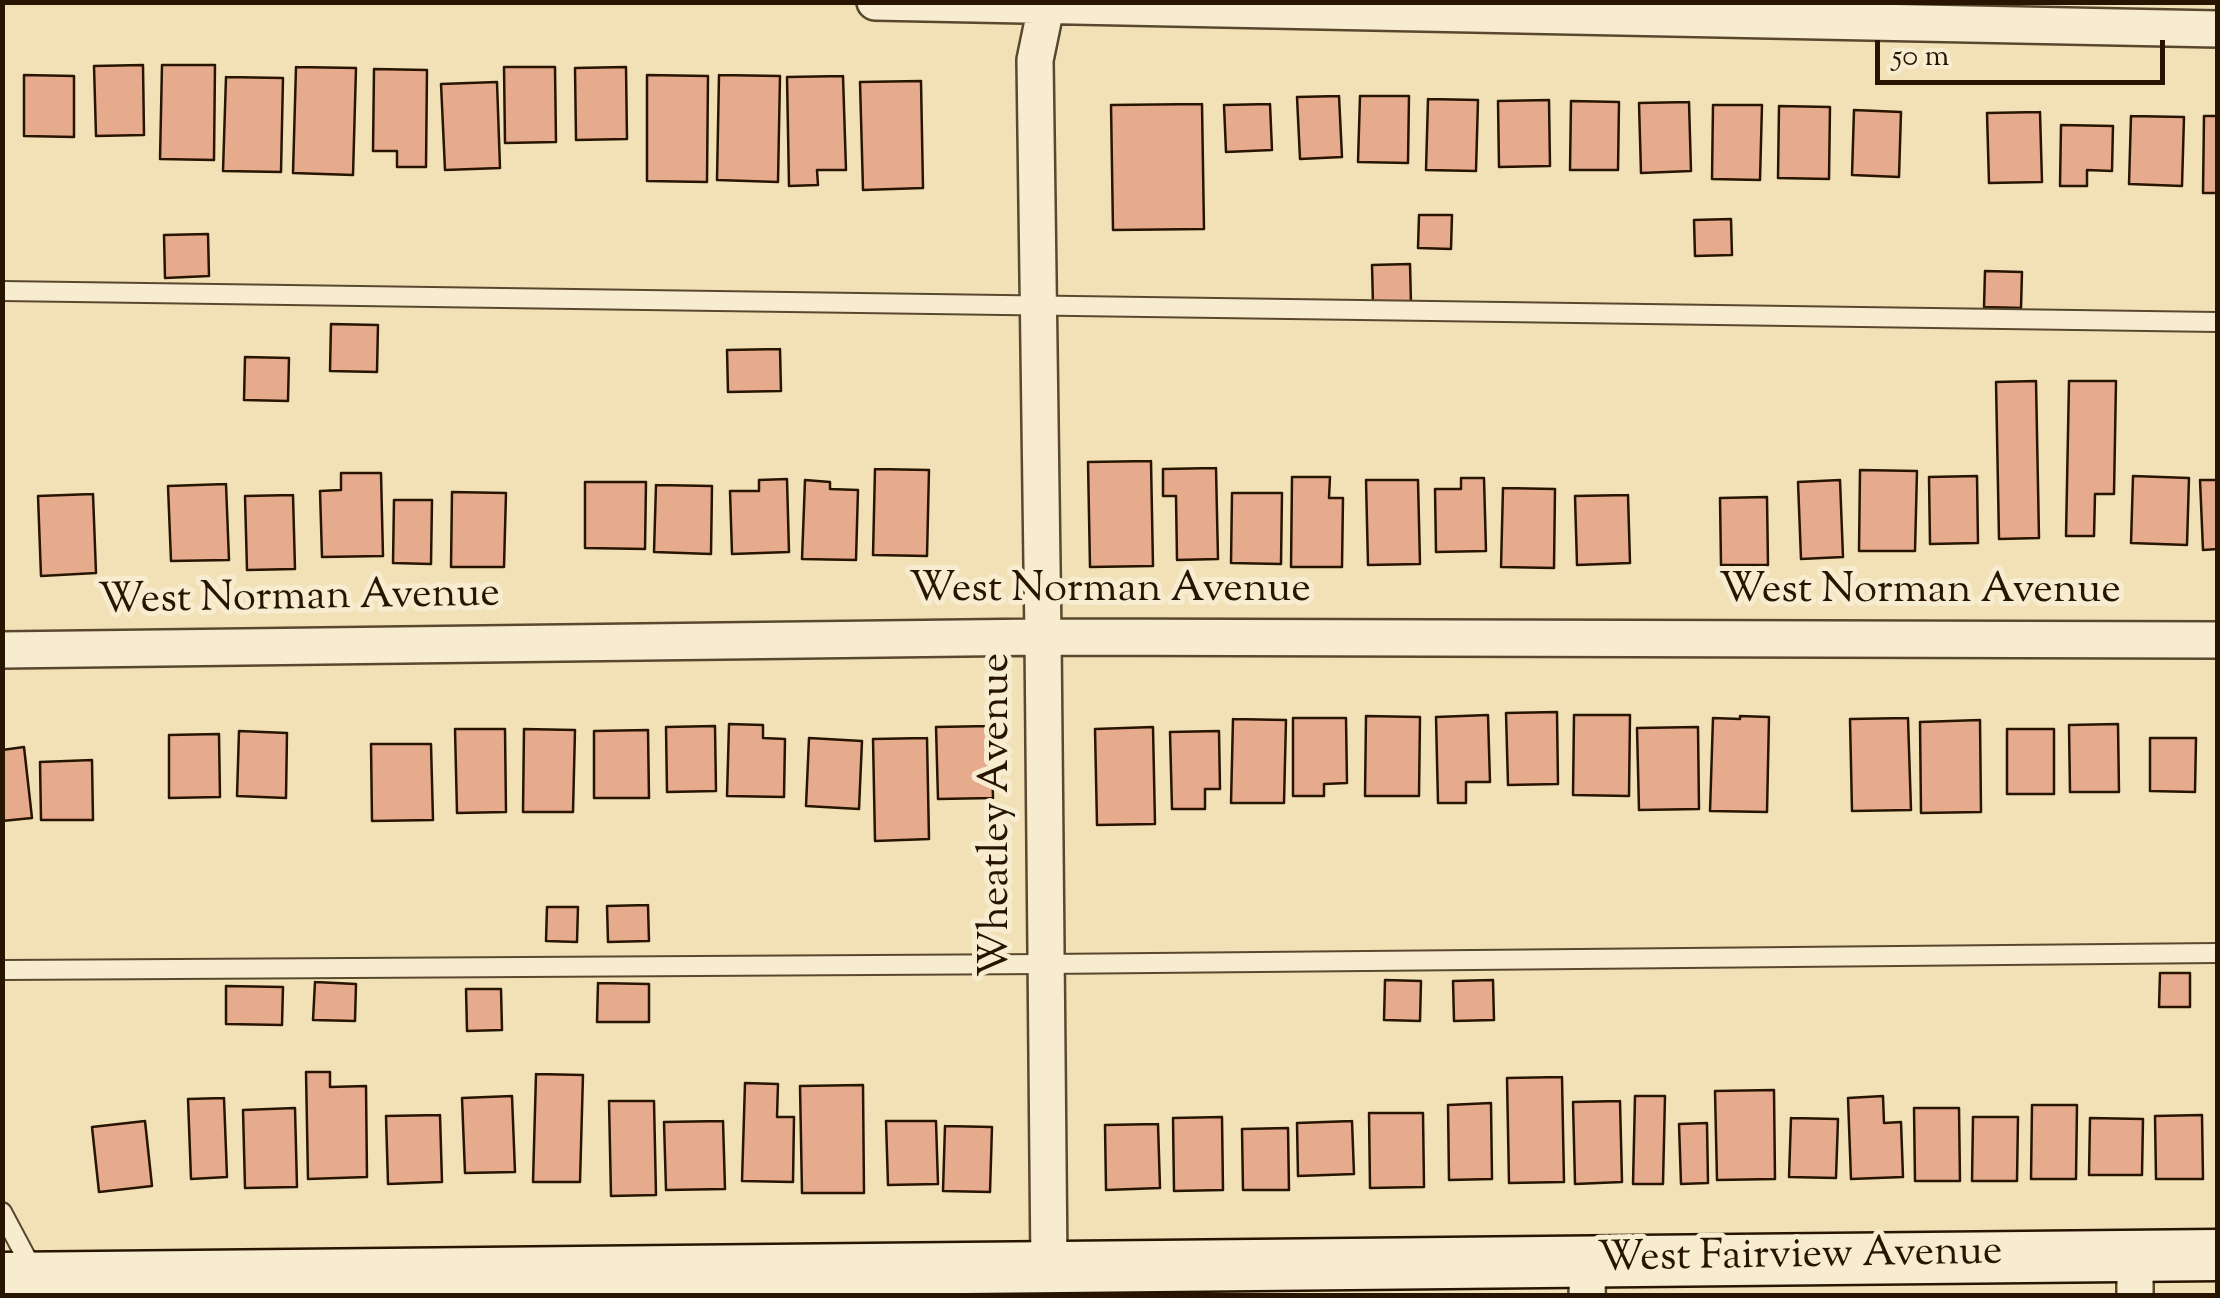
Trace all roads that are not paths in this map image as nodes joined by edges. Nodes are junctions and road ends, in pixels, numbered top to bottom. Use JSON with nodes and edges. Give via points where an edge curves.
{"nodes":[{"id":1,"x":875,"y":2,"type":"edge"},
{"id":2,"x":1046,"y":4,"type":"edge"},
{"id":3,"x":2218,"y":29,"type":"edge"},
{"id":4,"x":2,"y":291,"type":"edge"},
{"id":5,"x":1038,"y":305,"type":"junction"},
{"id":6,"x":2218,"y":322,"type":"edge"},
{"id":7,"x":1043,"y":637,"type":"junction"},
{"id":8,"x":2218,"y":640,"type":"edge"},
{"id":9,"x":2,"y":650,"type":"edge"},
{"id":10,"x":2218,"y":953,"type":"edge"},
{"id":11,"x":1046,"y":964,"type":"junction"},
{"id":12,"x":2,"y":970,"type":"edge"},
{"id":13,"x":2,"y":1212,"type":"edge"},
{"id":14,"x":2218,"y":1255,"type":"edge"},
{"id":15,"x":1049,"y":1268,"type":"junction"},
{"id":16,"x":2135,"y":1276,"type":"edge"},
{"id":17,"x":20,"y":1278,"type":"edge"},
{"id":18,"x":1588,"y":1278,"type":"edge"},
{"id":19,"x":558,"y":1284,"type":"edge"}],
"edges":[{"from":1,"to":2,"type":"street"},
{"from":2,"to":3,"type":"street"},
{"from":2,"to":5,"type":"street","name":"Wheatley Avenue","via":[[1035,60]]},
{"from":4,"to":5,"type":"lane"},
{"from":5,"to":6,"type":"lane"},
{"from":5,"to":7,"type":"street","name":"Wheatley Avenue"},
{"from":7,"to":8,"type":"street","name":"West Norman Avenue"},
{"from":7,"to":9,"type":"street","name":"West Norman Avenue"},
{"from":7,"to":11,"type":"street","name":"Wheatley Avenue"},
{"from":10,"to":11,"type":"lane"},
{"from":11,"to":12,"type":"lane"},
{"from":11,"to":15,"type":"street","name":"Wheatley Avenue"},
{"from":13,"to":17,"type":"lane"},
{"from":14,"to":16,"type":"street","name":"West Fairview Avenue"},
{"from":15,"to":18,"type":"street","name":"West Fairview Avenue"},
{"from":15,"to":19,"type":"street","name":"West Fairview Avenue"},
{"from":16,"to":18,"type":"street","name":"West Fairview Avenue"},
{"from":17,"to":19,"type":"street","name":"West Fairview Avenue"}]}
